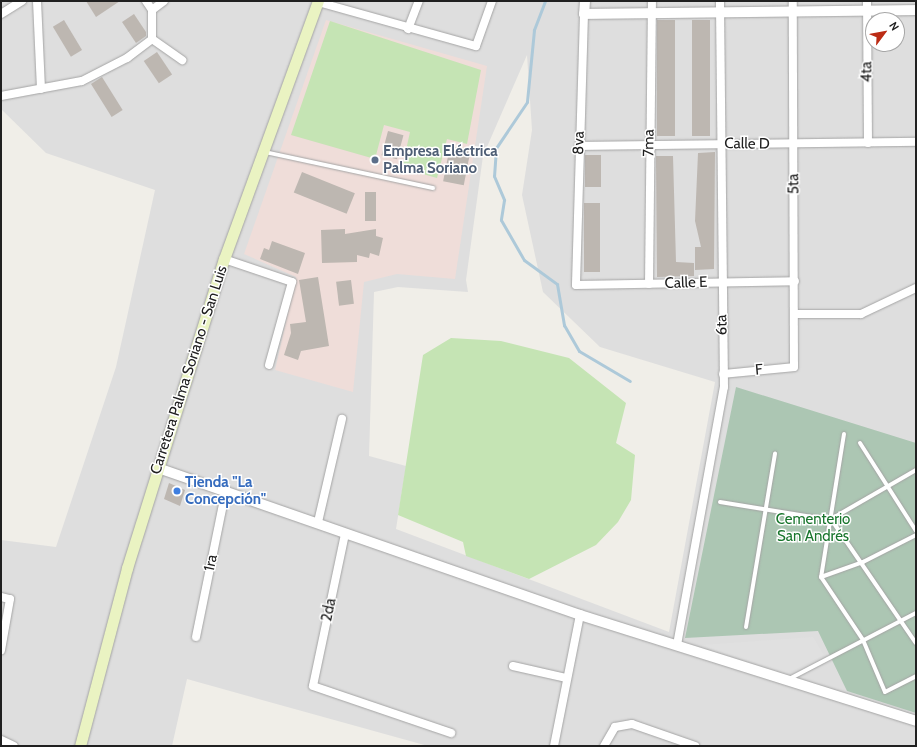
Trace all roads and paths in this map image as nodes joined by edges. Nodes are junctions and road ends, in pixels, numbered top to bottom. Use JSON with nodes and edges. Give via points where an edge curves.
{"nodes":[{"id":1,"x":22,"y":1,"type":"edge"},
{"id":2,"x":37,"y":1,"type":"edge"},
{"id":3,"x":146,"y":1,"type":"edge"},
{"id":4,"x":164,"y":1,"type":"edge"},
{"id":5,"x":419,"y":1,"type":"edge"},
{"id":6,"x":492,"y":1,"type":"edge"},
{"id":7,"x":585,"y":1,"type":"edge"},
{"id":8,"x":652,"y":1,"type":"edge"},
{"id":9,"x":720,"y":1,"type":"edge"},
{"id":10,"x":318,"y":2,"type":"edge"},
{"id":11,"x":793,"y":6,"type":"edge"},
{"id":12,"x":867,"y":6,"type":"edge"},
{"id":13,"x":152,"y":10,"type":"junction"},
{"id":14,"x":916,"y":10,"type":"edge"},
{"id":15,"x":720,"y":12,"type":"junction"},
{"id":16,"x":652,"y":13,"type":"junction"},
{"id":17,"x":1,"y":14,"type":"edge"},
{"id":18,"x":584,"y":14,"type":"junction"},
{"id":19,"x":408,"y":29,"type":"junction"},
{"id":20,"x":152,"y":39,"type":"junction"},
{"id":21,"x":182,"y":60,"type":"dead end"},
{"id":22,"x":41,"y":89,"type":"junction"},
{"id":23,"x":1,"y":96,"type":"edge"},
{"id":24,"x":916,"y":142,"type":"edge"},
{"id":25,"x":720,"y":143,"type":"junction"},
{"id":26,"x":868,"y":143,"type":"junction"},
{"id":27,"x":793,"y":144,"type":"junction"},
{"id":28,"x":649,"y":145,"type":"junction"},
{"id":29,"x":579,"y":146,"type":"junction"},
{"id":30,"x":265,"y":152,"type":"junction"},
{"id":31,"x":433,"y":188,"type":"dead end"},
{"id":32,"x":224,"y":259,"type":"junction"},
{"id":33,"x":795,"y":281,"type":"junction"},
{"id":34,"x":721,"y":282,"type":"junction"},
{"id":35,"x":649,"y":284,"type":"junction"},
{"id":36,"x":576,"y":285,"type":"joint"},
{"id":37,"x":916,"y":288,"type":"edge"},
{"id":38,"x":795,"y":314,"type":"junction"},
{"id":39,"x":269,"y":365,"type":"dead end"},
{"id":40,"x":794,"y":367,"type":"joint"},
{"id":41,"x":723,"y":374,"type":"junction"},
{"id":42,"x":342,"y":419,"type":"dead end"},
{"id":43,"x":844,"y":434,"type":"dead end"},
{"id":44,"x":860,"y":443,"type":"dead end"},
{"id":45,"x":775,"y":453,"type":"dead end"},
{"id":46,"x":158,"y":468,"type":"junction"},
{"id":47,"x":916,"y":470,"type":"edge"},
{"id":48,"x":888,"y":486,"type":"junction"},
{"id":49,"x":226,"y":490,"type":"junction"},
{"id":50,"x":720,"y":502,"type":"dead end"},
{"id":51,"x":766,"y":509,"type":"junction"},
{"id":52,"x":830,"y":520,"type":"junction"},
{"id":53,"x":318,"y":522,"type":"junction"},
{"id":54,"x":916,"y":530,"type":"edge"},
{"id":55,"x":345,"y":534,"type":"junction"},
{"id":56,"x":916,"y":535,"type":"edge"},
{"id":57,"x":863,"y":562,"type":"junction"},
{"id":58,"x":821,"y":577,"type":"junction"},
{"id":59,"x":1,"y":597,"type":"edge"},
{"id":60,"x":916,"y":613,"type":"edge"},
{"id":61,"x":580,"y":615,"type":"junction"},
{"id":62,"x":902,"y":620,"type":"junction"},
{"id":63,"x":746,"y":627,"type":"dead end"},
{"id":64,"x":196,"y":637,"type":"dead end"},
{"id":65,"x":863,"y":640,"type":"junction"},
{"id":66,"x":916,"y":643,"type":"edge"},
{"id":67,"x":677,"y":645,"type":"junction"},
{"id":68,"x":1,"y":650,"type":"edge"},
{"id":69,"x":513,"y":666,"type":"dead end"},
{"id":70,"x":916,"y":676,"type":"edge"},
{"id":71,"x":566,"y":678,"type":"junction"},
{"id":72,"x":787,"y":680,"type":"junction"},
{"id":73,"x":916,"y":721,"type":"edge"},
{"id":74,"x":451,"y":733,"type":"dead end"},
{"id":75,"x":1,"y":740,"type":"edge"},
{"id":76,"x":14,"y":746,"type":"edge"},
{"id":77,"x":80,"y":746,"type":"edge"},
{"id":78,"x":554,"y":746,"type":"edge"},
{"id":79,"x":604,"y":746,"type":"edge"},
{"id":80,"x":695,"y":746,"type":"edge"}],
"edges":[{"from":1,"to":17,"type":"street"},
{"from":2,"to":22,"type":"street"},
{"from":3,"to":13,"type":"street"},
{"from":4,"to":13,"type":"street"},
{"from":5,"to":19,"type":"street"},
{"from":6,"to":19,"type":"street","via":[[476,46]]},
{"from":7,"to":18,"type":"street","name":"8va"},
{"from":8,"to":16,"type":"street","name":"7ma"},
{"from":9,"to":15,"type":"street","name":"6ta"},
{"from":10,"to":19,"type":"street"},
{"from":10,"to":30,"type":"main road","name":"Carretera Palma Soriano - San Luis"},
{"from":11,"to":12,"type":"street"},
{"from":11,"to":15,"type":"street"},
{"from":11,"to":27,"type":"street","name":"5ta"},
{"from":12,"to":14,"type":"street"},
{"from":12,"to":26,"type":"street","name":"4ta"},
{"from":13,"to":20,"type":"street"},
{"from":15,"to":16,"type":"street"},
{"from":15,"to":25,"type":"street","name":"6ta"},
{"from":16,"to":18,"type":"street"},
{"from":16,"to":28,"type":"street","name":"7ma"},
{"from":18,"to":29,"type":"street","name":"8va"},
{"from":20,"to":21,"type":"street"},
{"from":20,"to":22,"type":"street","via":[[105,71],[82,81]]},
{"from":22,"to":23,"type":"street"},
{"from":24,"to":26,"type":"street","name":"Calle D"},
{"from":25,"to":27,"type":"street","name":"Calle D"},
{"from":25,"to":28,"type":"street","name":"Calle D"},
{"from":25,"to":34,"type":"street","name":"6ta"},
{"from":26,"to":27,"type":"street","name":"Calle D"},
{"from":27,"to":33,"type":"street","name":"5ta"},
{"from":28,"to":29,"type":"street","name":"Calle D"},
{"from":28,"to":35,"type":"street","name":"7ma"},
{"from":29,"to":36,"type":"street","name":"8va"},
{"from":30,"to":31,"type":"lane"},
{"from":30,"to":32,"type":"main road","name":"Carretera Palma Soriano - San Luis"},
{"from":32,"to":39,"type":"street","via":[[292,282]]},
{"from":32,"to":46,"type":"main road","name":"Carretera Palma Soriano - San Luis"},
{"from":33,"to":34,"type":"street","name":"Calle E"},
{"from":33,"to":38,"type":"street","name":"5ta"},
{"from":34,"to":35,"type":"street","name":"Calle E"},
{"from":34,"to":41,"type":"street","name":"6ta"},
{"from":35,"to":36,"type":"street","name":"Calle E"},
{"from":37,"to":38,"type":"street","via":[[861,314]]},
{"from":38,"to":40,"type":"street","name":"5ta"},
{"from":40,"to":41,"type":"street","name":"F"},
{"from":41,"to":67,"type":"street","name":"6ta","via":[[724,387]]},
{"from":42,"to":53,"type":"street"},
{"from":43,"to":52,"type":"lane"},
{"from":44,"to":48,"type":"lane"},
{"from":45,"to":51,"type":"lane"},
{"from":46,"to":49,"type":"street"},
{"from":46,"to":77,"type":"main road","name":"Carretera Palma Soriano - San Luis","via":[[127,568]]},
{"from":47,"to":48,"type":"lane"},
{"from":48,"to":54,"type":"lane"},
{"from":48,"to":57,"type":"lane","via":[[831,519]]},
{"from":49,"to":53,"type":"street"},
{"from":49,"to":64,"type":"street","name":"1ra"},
{"from":50,"to":51,"type":"lane"},
{"from":51,"to":52,"type":"lane"},
{"from":51,"to":63,"type":"lane"},
{"from":52,"to":58,"type":"lane"},
{"from":53,"to":55,"type":"street"},
{"from":55,"to":61,"type":"street"},
{"from":55,"to":74,"type":"street","name":"2da","via":[[313,686]]},
{"from":56,"to":57,"type":"lane"},
{"from":57,"to":58,"type":"lane"},
{"from":57,"to":62,"type":"lane"},
{"from":58,"to":65,"type":"lane"},
{"from":59,"to":68,"type":"street","via":[[10,599]]},
{"from":60,"to":62,"type":"lane"},
{"from":61,"to":67,"type":"street"},
{"from":61,"to":71,"type":"street"},
{"from":62,"to":65,"type":"lane"},
{"from":62,"to":66,"type":"lane"},
{"from":65,"to":70,"type":"lane","via":[[885,692]]},
{"from":65,"to":72,"type":"lane"},
{"from":67,"to":72,"type":"street"},
{"from":69,"to":71,"type":"street"},
{"from":71,"to":78,"type":"street"},
{"from":72,"to":73,"type":"street"},
{"from":75,"to":76,"type":"street"},
{"from":79,"to":80,"type":"street","via":[[615,727],[632,724]]}]}
